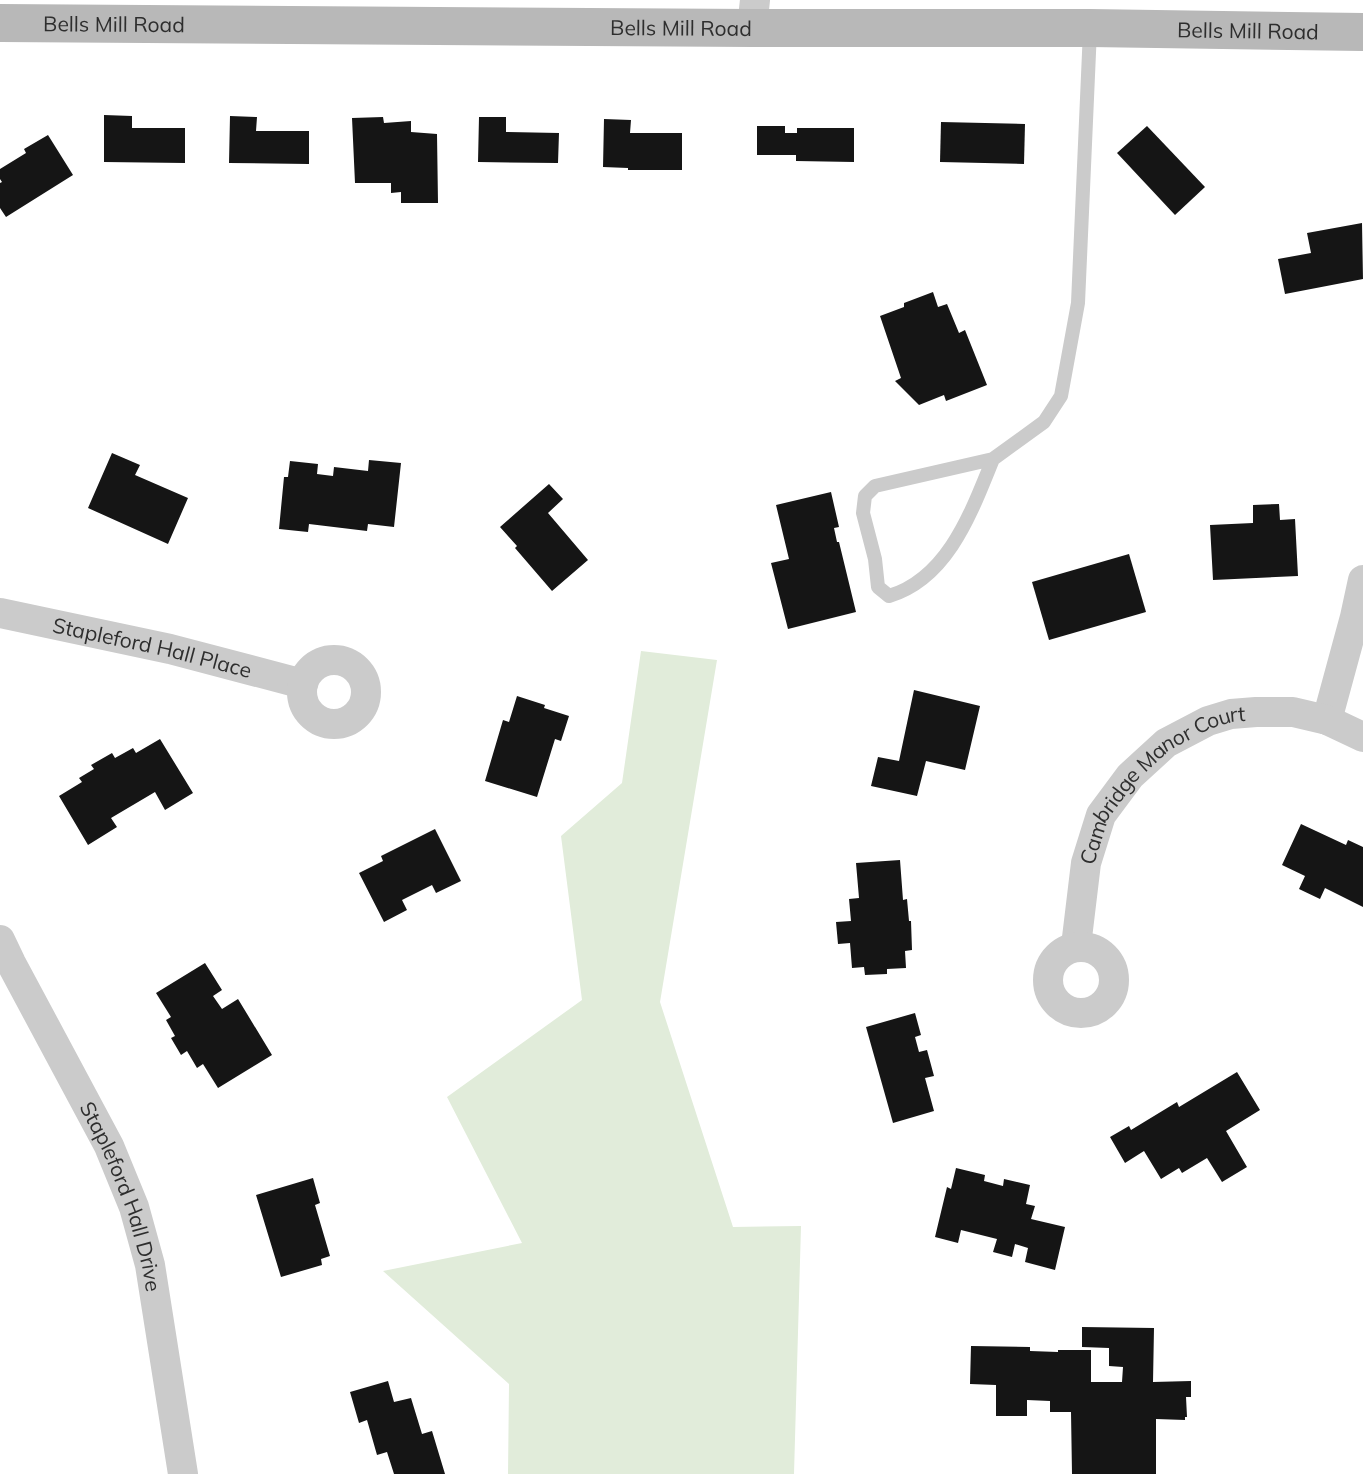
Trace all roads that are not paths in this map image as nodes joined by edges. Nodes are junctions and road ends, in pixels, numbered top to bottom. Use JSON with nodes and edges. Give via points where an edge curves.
{"nodes":[{"id":1,"x":754,"y":14,"type":"edge"},
{"id":2,"x":0,"y":23,"type":"edge"},
{"id":3,"x":1090,"y":28,"type":"junction"},
{"id":4,"x":1363,"y":32,"type":"edge"},
{"id":5,"x":993,"y":459,"type":"junction"},
{"id":6,"x":1363,"y":580,"type":"edge"},
{"id":7,"x":0,"y":613,"type":"edge"},
{"id":8,"x":303,"y":684,"type":"dead end"},
{"id":9,"x":1327,"y":720,"type":"junction"},
{"id":10,"x":1363,"y":737,"type":"edge"},
{"id":11,"x":0,"y":940,"type":"edge"},
{"id":12,"x":1076,"y":946,"type":"dead end"},
{"id":13,"x":183,"y":1474,"type":"edge"}],
"edges":[{"from":1,"to":2,"type":"street","name":"Bells Mill Road"},
{"from":1,"to":3,"type":"street","name":"Bells Mill Road"},
{"from":3,"to":4,"type":"street","name":"Bells Mill Road"},
{"from":3,"to":5,"type":"lane","via":[[1078,303],[1061,396],[1044,422]]},
{"from":5,"to":5,"type":"lane","via":[[875,486],[865,496],[863,513],[878,587],[889,596],[903,592],[944,558],[971,512]]},
{"from":6,"to":9,"type":"street"},
{"from":7,"to":8,"type":"street","name":"Stapleford Hall Place","via":[[170,649]]},
{"from":9,"to":10,"type":"street","name":"Cambridge Manor Court"},
{"from":9,"to":12,"type":"street","name":"Cambridge Manor Court","via":[[1293,712],[1231,715],[1208,721],[1166,743],[1130,776],[1101,815],[1086,863]]},
{"from":11,"to":13,"type":"street","name":"Stapleford Hall Drive","via":[[109,1146],[134,1207],[150,1265]]}]}
